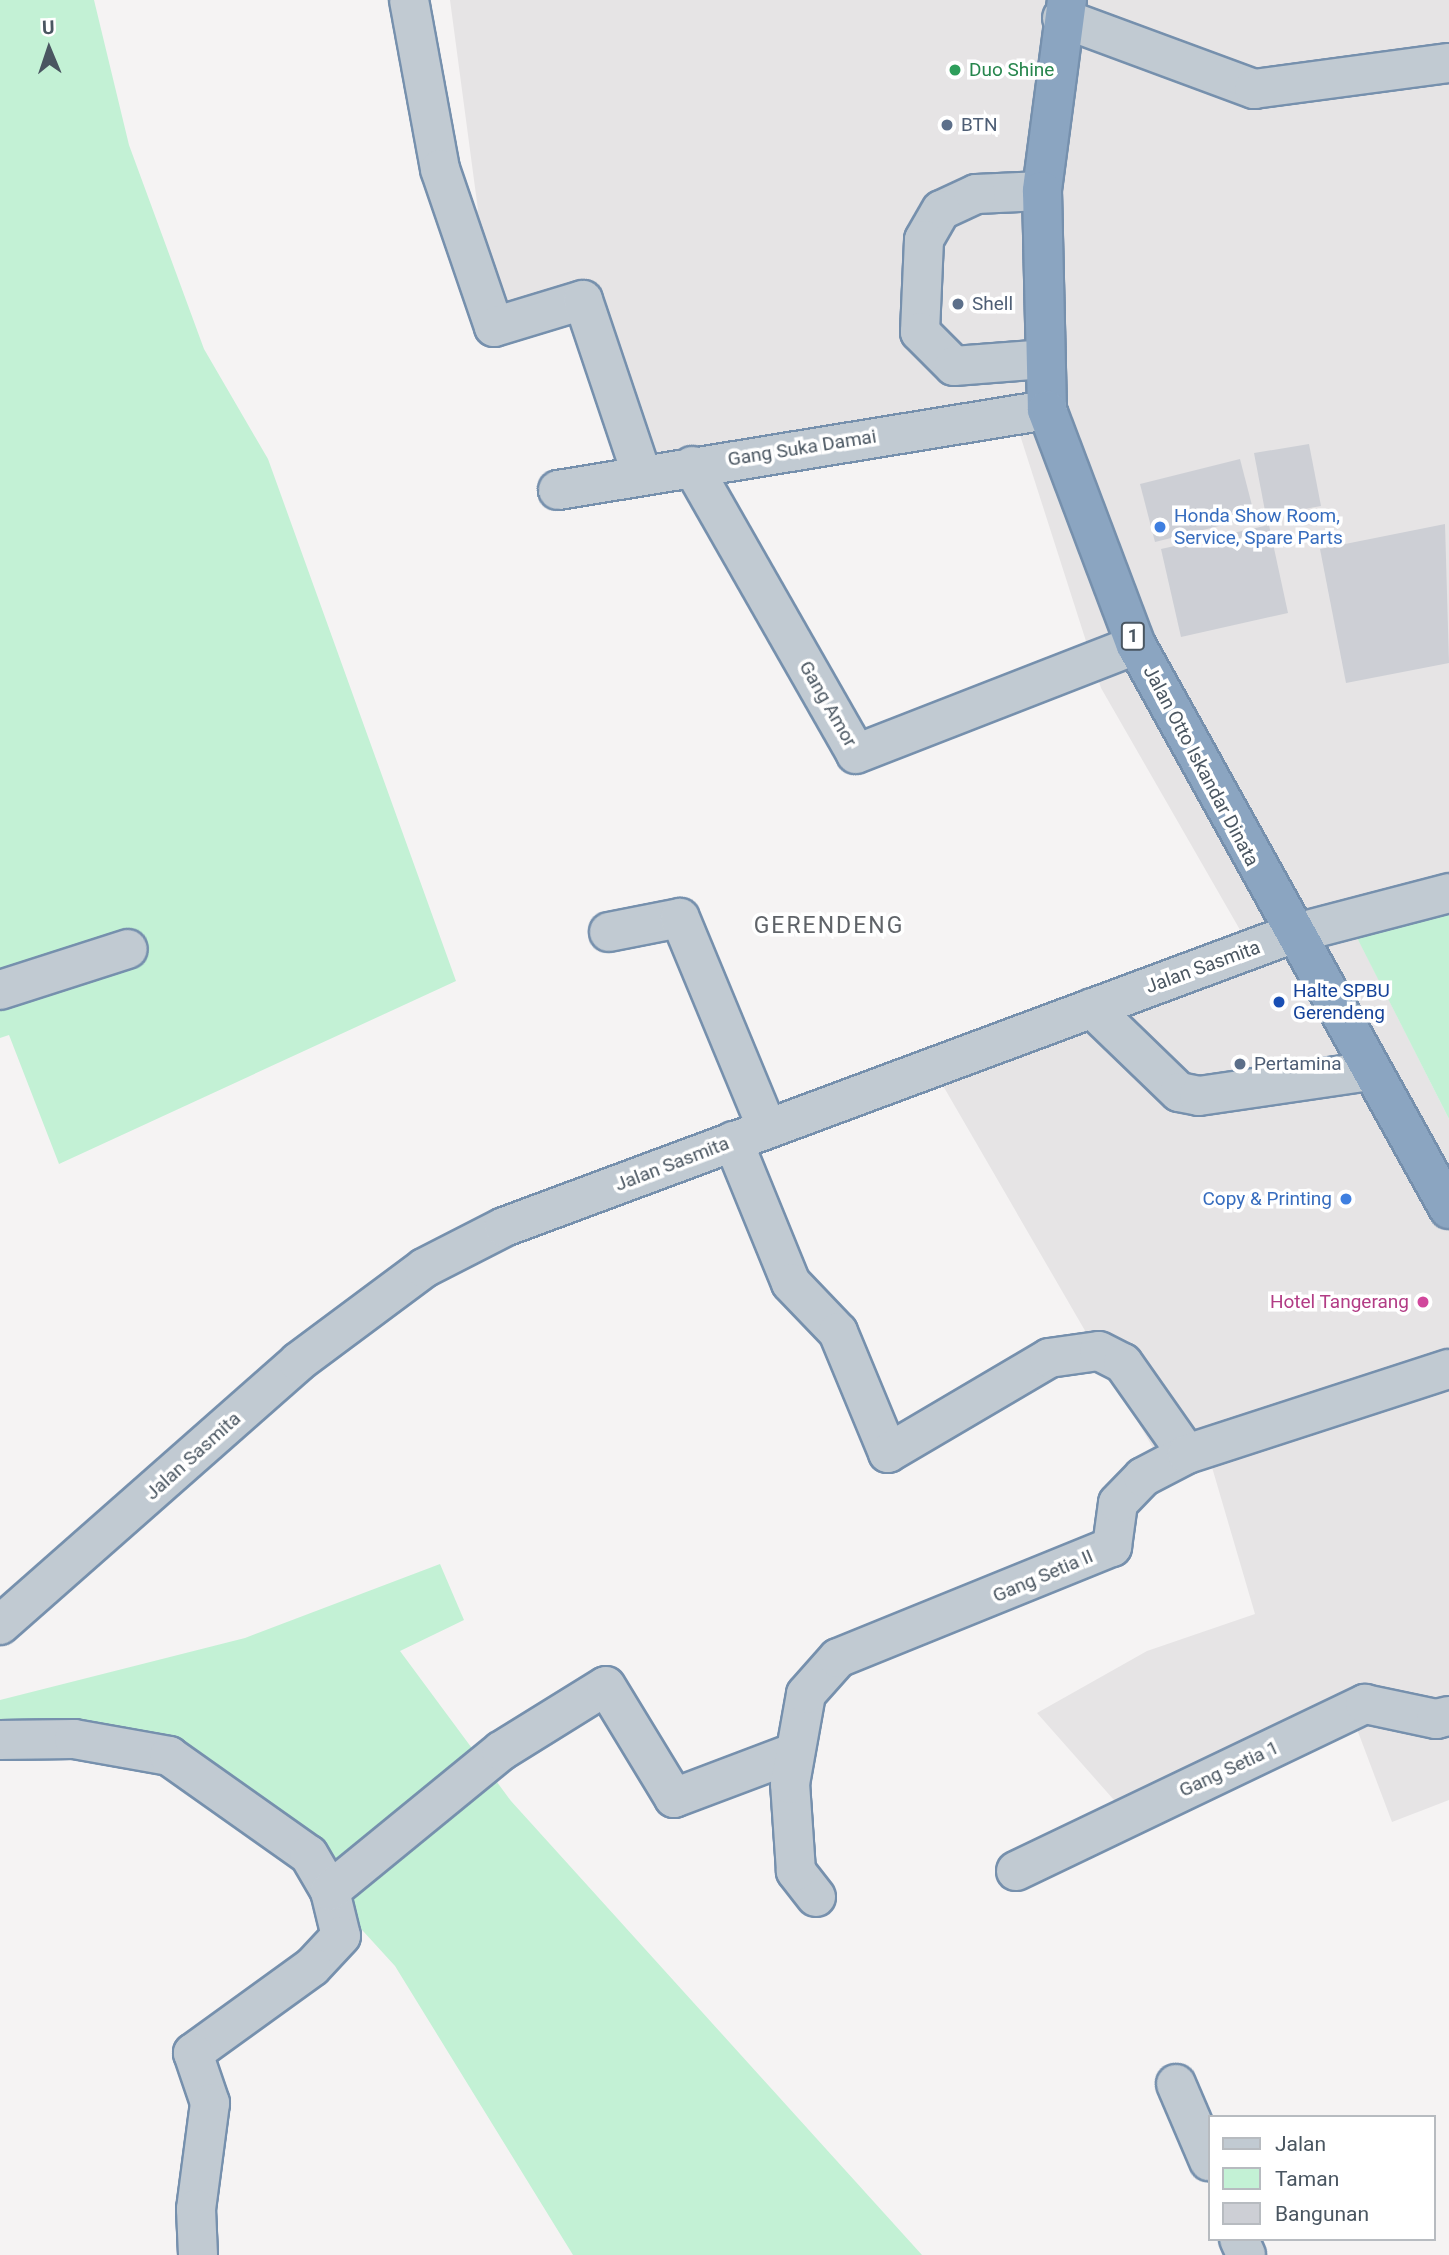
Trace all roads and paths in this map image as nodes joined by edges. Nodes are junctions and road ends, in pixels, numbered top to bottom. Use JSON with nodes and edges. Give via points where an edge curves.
{"nodes":[{"id":1,"x":409,"y":0,"type":"edge"},
{"id":2,"x":1064,"y":9,"type":"edge"},
{"id":3,"x":1449,"y":63,"type":"edge"},
{"id":4,"x":1042,"y":191,"type":"junction"},
{"id":5,"x":1044,"y":359,"type":"junction"},
{"id":6,"x":1047,"y":410,"type":"junction"},
{"id":7,"x":692,"y":466,"type":"junction"},
{"id":8,"x":642,"y":475,"type":"junction"},
{"id":9,"x":558,"y":490,"type":"dead end"},
{"id":10,"x":1136,"y":645,"type":"junction"},
{"id":11,"x":1449,"y":893,"type":"edge"},
{"id":12,"x":608,"y":932,"type":"dead end"},
{"id":13,"x":1292,"y":934,"type":"junction"},
{"id":14,"x":128,"y":949,"type":"dead end"},
{"id":15,"x":0,"y":990,"type":"edge"},
{"id":16,"x":1092,"y":1008,"type":"junction"},
{"id":17,"x":1370,"y":1071,"type":"junction"},
{"id":18,"x":750,"y":1135,"type":"junction"},
{"id":19,"x":1449,"y":1209,"type":"edge"},
{"id":20,"x":1449,"y":1368,"type":"edge"},
{"id":21,"x":1187,"y":1454,"type":"junction"},
{"id":22,"x":0,"y":1625,"type":"edge"},
{"id":23,"x":1449,"y":1716,"type":"edge"},
{"id":24,"x":0,"y":1740,"type":"edge"},
{"id":25,"x":793,"y":1753,"type":"junction"},
{"id":26,"x":1016,"y":1871,"type":"dead end"},
{"id":27,"x":330,"y":1891,"type":"junction"},
{"id":28,"x":816,"y":1897,"type":"dead end"},
{"id":29,"x":1176,"y":2084,"type":"dead end"},
{"id":30,"x":1208,"y":2159,"type":"edge"},
{"id":31,"x":198,"y":2255,"type":"edge"}],
"edges":[{"from":1,"to":8,"type":"street","via":[[440,169],[494,327],[583,300]]},
{"from":2,"to":3,"type":"street","via":[[1254,89]]},
{"from":2,"to":4,"type":"highway","name":"Jalan Otto Iskandar Dinata","number":"1"},
{"from":4,"to":5,"type":"highway","name":"Jalan Otto Iskandar Dinata","number":"1"},
{"from":4,"to":5,"type":"street","via":[[976,194],[942,210],[924,240],[920,332],[954,366]]},
{"from":5,"to":6,"type":"highway","name":"Jalan Otto Iskandar Dinata","number":"1"},
{"from":6,"to":7,"type":"street","name":"Gang Suka Damai"},
{"from":6,"to":10,"type":"highway","name":"Jalan Otto Iskandar Dinata","number":"1"},
{"from":7,"to":8,"type":"street","name":"Gang Suka Damai"},
{"from":7,"to":10,"type":"street","name":"Gang Amor","via":[[856,754]]},
{"from":8,"to":9,"type":"street","name":"Gang Suka Damai"},
{"from":10,"to":13,"type":"highway","name":"Jalan Otto Iskandar Dinata","number":"1"},
{"from":11,"to":13,"type":"street","name":"Jalan Sasmita"},
{"from":12,"to":18,"type":"street","via":[[680,918]]},
{"from":13,"to":16,"type":"street","name":"Jalan Sasmita"},
{"from":13,"to":17,"type":"highway","name":"Jalan Otto Iskandar Dinata","number":"1"},
{"from":14,"to":15,"type":"street"},
{"from":16,"to":17,"type":"street","via":[[1179,1092],[1199,1096]]},
{"from":16,"to":18,"type":"street","name":"Jalan Sasmita"},
{"from":17,"to":19,"type":"highway","name":"Jalan Otto Iskandar Dinata","number":"1"},
{"from":18,"to":21,"type":"street","via":[[791,1283],[838,1332],[888,1453],[1049,1358],[1099,1351],[1123,1363]]},
{"from":18,"to":22,"type":"street","name":"Jalan Sasmita","via":[[505,1227],[424,1268],[298,1362]]},
{"from":20,"to":21,"type":"street","name":"Gang Setia II"},
{"from":21,"to":25,"type":"street","name":"Gang Setia II","via":[[1143,1477],[1118,1503],[1112,1547],[838,1658],[806,1694]]},
{"from":23,"to":26,"type":"street","name":"Gang Setia 1","via":[[1436,1719],[1365,1704]]},
{"from":24,"to":27,"type":"street","via":[[74,1738],[169,1756],[309,1855]]},
{"from":25,"to":27,"type":"street","via":[[674,1798],[606,1686],[501,1751]]},
{"from":25,"to":28,"type":"street","name":"Gang Setia II","via":[[796,1871]]},
{"from":27,"to":31,"type":"street","via":[[341,1936],[312,1967],[193,2053],[210,2103],[196,2209]]},
{"from":29,"to":30,"type":"street"}]}
